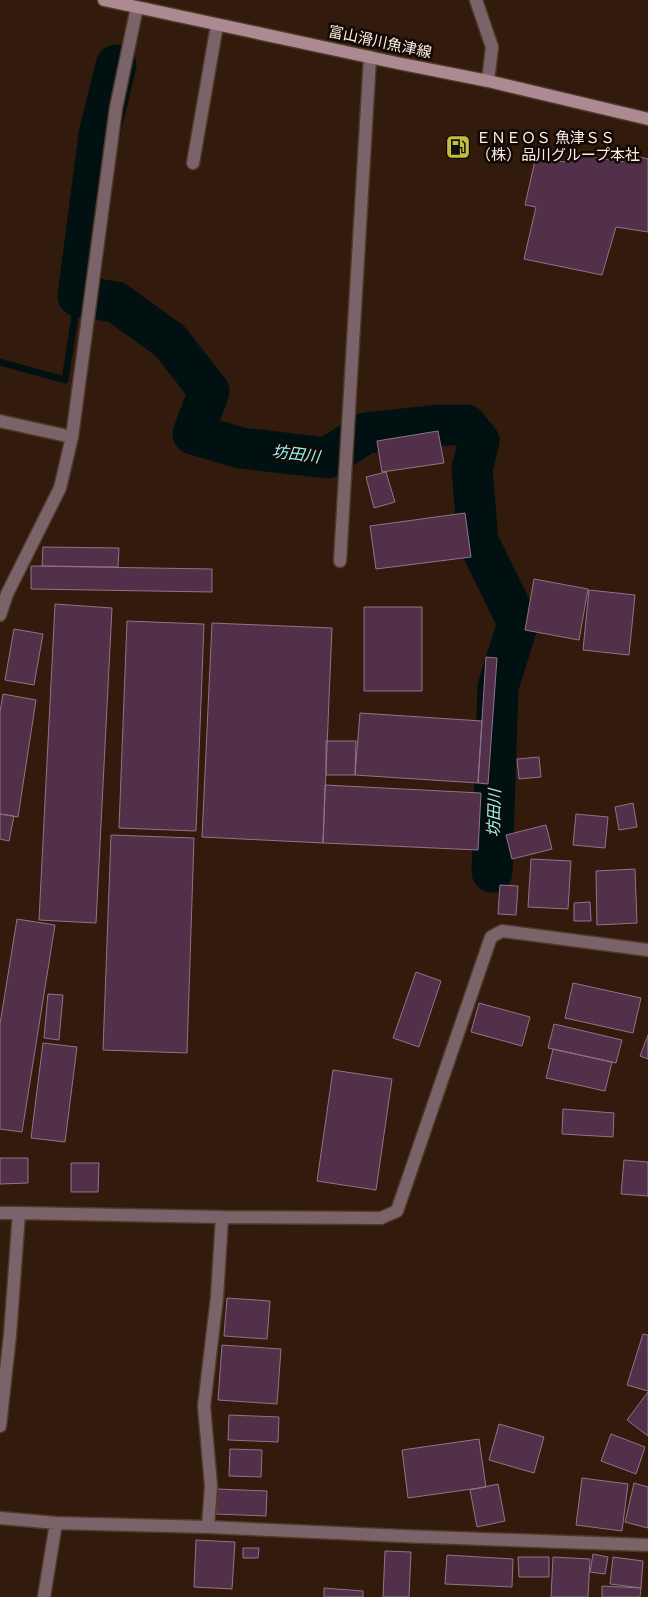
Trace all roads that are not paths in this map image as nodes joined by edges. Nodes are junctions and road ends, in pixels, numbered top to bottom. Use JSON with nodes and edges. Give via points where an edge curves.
{"nodes":[{"id":1,"x":104,"y":0,"type":"edge"},
{"id":2,"x":476,"y":0,"type":"edge"},
{"id":3,"x":137,"y":7,"type":"junction"},
{"id":4,"x":217,"y":24,"type":"junction"},
{"id":5,"x":370,"y":57,"type":"junction"},
{"id":6,"x":488,"y":81,"type":"junction"},
{"id":7,"x":648,"y":119,"type":"edge"},
{"id":8,"x":193,"y":163,"type":"dead end"},
{"id":9,"x":0,"y":421,"type":"edge"},
{"id":10,"x":72,"y":437,"type":"junction"},
{"id":11,"x":340,"y":561,"type":"dead end"},
{"id":12,"x":0,"y":615,"type":"edge"},
{"id":13,"x":648,"y":950,"type":"edge"},
{"id":14,"x":0,"y":1212,"type":"edge"},
{"id":15,"x":19,"y":1213,"type":"junction"},
{"id":16,"x":222,"y":1217,"type":"junction"},
{"id":17,"x":0,"y":1426,"type":"edge"},
{"id":18,"x":0,"y":1518,"type":"edge"},
{"id":19,"x":56,"y":1523,"type":"junction"},
{"id":20,"x":208,"y":1527,"type":"junction"},
{"id":21,"x":648,"y":1545,"type":"edge"},
{"id":22,"x":44,"y":1597,"type":"edge"}],
"edges":[{"from":1,"to":3,"type":"main road","name":"富山滑川魚津線"},
{"from":2,"to":6,"type":"street","via":[[492,46]]},
{"from":3,"to":4,"type":"main road","name":"富山滑川魚津線"},
{"from":3,"to":10,"type":"street","via":[[116,108]]},
{"from":4,"to":5,"type":"main road","name":"富山滑川魚津線"},
{"from":4,"to":8,"type":"street"},
{"from":5,"to":6,"type":"main road","name":"富山滑川魚津線"},
{"from":5,"to":11,"type":"street"},
{"from":6,"to":7,"type":"main road","name":"富山滑川魚津線"},
{"from":9,"to":10,"type":"street"},
{"from":10,"to":12,"type":"street","via":[[60,488],[7,594]]},
{"from":13,"to":16,"type":"street","via":[[502,931],[491,937],[398,1211],[381,1218]]},
{"from":14,"to":15,"type":"street"},
{"from":15,"to":16,"type":"street"},
{"from":15,"to":17,"type":"street"},
{"from":16,"to":20,"type":"street","via":[[204,1406],[211,1486]]},
{"from":18,"to":19,"type":"street"},
{"from":19,"to":20,"type":"street"},
{"from":19,"to":22,"type":"street"},
{"from":20,"to":21,"type":"street"}]}
